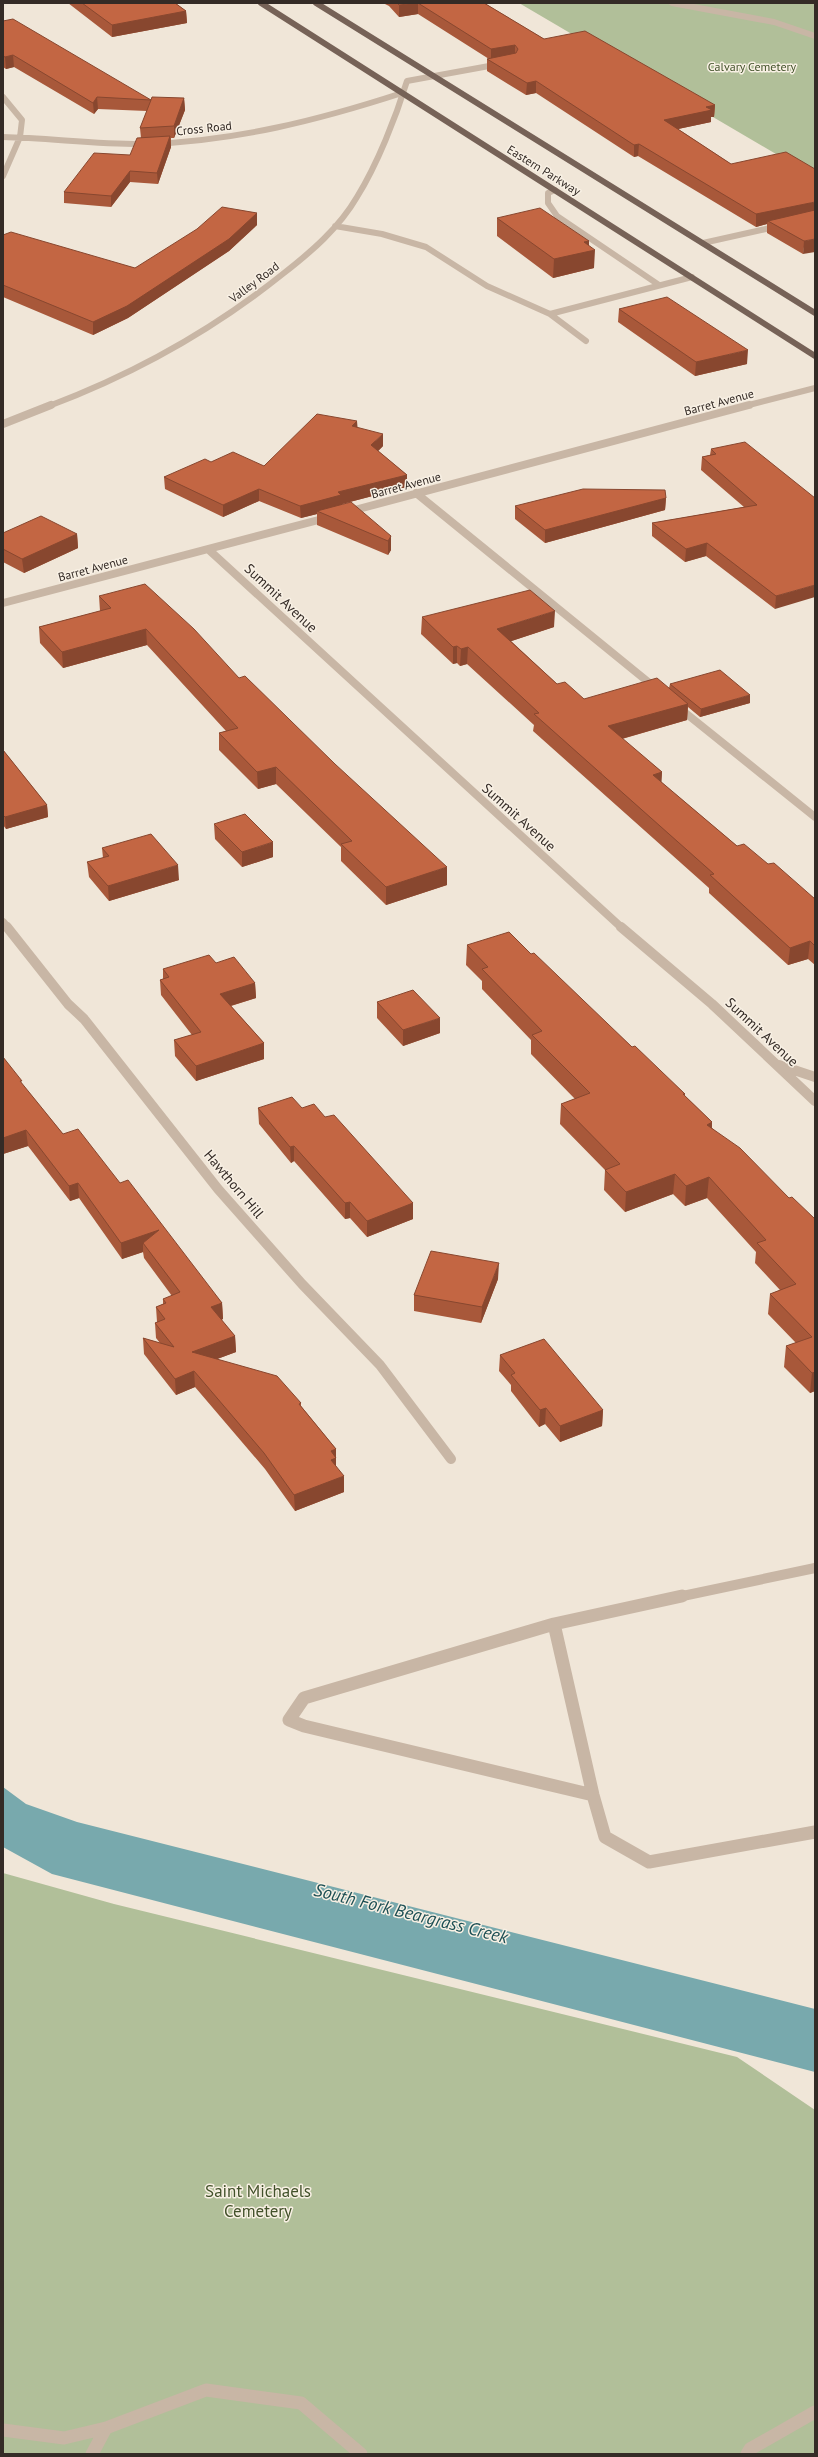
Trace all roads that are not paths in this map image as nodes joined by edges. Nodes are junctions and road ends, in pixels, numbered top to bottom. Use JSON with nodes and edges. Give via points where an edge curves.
{"nodes":[{"id":1,"x":261,"y":3,"type":"edge"},
{"id":2,"x":316,"y":3,"type":"edge"},
{"id":3,"x":672,"y":3,"type":"edge"},
{"id":4,"x":815,"y":36,"type":"edge"},
{"id":5,"x":507,"y":62,"type":"edge"},
{"id":6,"x":436,"y":76,"type":"junction"},
{"id":7,"x":402,"y":93,"type":"junction"},
{"id":8,"x":3,"y":98,"type":"edge"},
{"id":9,"x":3,"y":137,"type":"edge"},
{"id":10,"x":20,"y":137,"type":"junction"},
{"id":11,"x":3,"y":176,"type":"edge"},
{"id":12,"x":555,"y":190,"type":"junction"},
{"id":13,"x":785,"y":225,"type":"edge"},
{"id":14,"x":335,"y":226,"type":"junction"},
{"id":15,"x":703,"y":243,"type":"junction"},
{"id":16,"x":692,"y":277,"type":"junction"},
{"id":17,"x":659,"y":285,"type":"junction"},
{"id":18,"x":815,"y":313,"type":"edge"},
{"id":19,"x":550,"y":314,"type":"junction"},
{"id":20,"x":586,"y":342,"type":"dead end"},
{"id":21,"x":815,"y":356,"type":"edge"},
{"id":22,"x":815,"y":388,"type":"edge"},
{"id":23,"x":3,"y":424,"type":"edge"},
{"id":24,"x":416,"y":493,"type":"junction"},
{"id":25,"x":209,"y":550,"type":"junction"},
{"id":26,"x":3,"y":604,"type":"edge"},
{"id":27,"x":815,"y":817,"type":"edge"},
{"id":28,"x":3,"y":922,"type":"edge"},
{"id":29,"x":776,"y":1064,"type":"junction"},
{"id":30,"x":815,"y":1077,"type":"edge"},
{"id":31,"x":815,"y":1101,"type":"edge"},
{"id":32,"x":451,"y":1459,"type":"dead end"},
{"id":33,"x":815,"y":1568,"type":"edge"},
{"id":34,"x":554,"y":1624,"type":"junction"},
{"id":35,"x":593,"y":1795,"type":"junction"},
{"id":36,"x":815,"y":1832,"type":"edge"},
{"id":37,"x":815,"y":2412,"type":"edge"},
{"id":38,"x":106,"y":2428,"type":"junction"},
{"id":39,"x":3,"y":2430,"type":"edge"},
{"id":40,"x":92,"y":2454,"type":"edge"},
{"id":41,"x":361,"y":2454,"type":"edge"},
{"id":42,"x":748,"y":2454,"type":"edge"}],
"edges":[{"from":1,"to":7,"type":"main road","name":"Eastern Parkway"},
{"from":2,"to":6,"type":"main road","name":"Eastern Parkway"},
{"from":3,"to":4,"type":"street","via":[[774,22]]},
{"from":5,"to":6,"type":"street"},
{"from":6,"to":7,"type":"street","name":"Valley Road","via":[[408,81]]},
{"from":6,"to":15,"type":"main road","name":"Eastern Parkway","via":[[530,138]]},
{"from":7,"to":10,"type":"street","name":"Cross Road","via":[[347,111],[287,126],[250,134],[184,142],[108,143]]},
{"from":7,"to":12,"type":"main road","name":"Eastern Parkway"},
{"from":7,"to":14,"type":"street","name":"Valley Road","via":[[397,113],[358,198]]},
{"from":8,"to":10,"type":"street","via":[[22,120]]},
{"from":9,"to":10,"type":"street","name":"Cross Road"},
{"from":10,"to":11,"type":"street"},
{"from":12,"to":16,"type":"main road","name":"Eastern Parkway"},
{"from":12,"to":17,"type":"street","via":[[548,193],[548,203],[557,216]]},
{"from":13,"to":15,"type":"street"},
{"from":14,"to":19,"type":"street","via":[[382,234],[426,247],[487,286]]},
{"from":14,"to":23,"type":"street","name":"Valley Road","via":[[318,246],[257,296],[205,331],[115,379]]},
{"from":15,"to":18,"type":"main road","name":"Eastern Parkway"},
{"from":16,"to":17,"type":"street"},
{"from":16,"to":21,"type":"main road","name":"Eastern Parkway"},
{"from":17,"to":19,"type":"street"},
{"from":19,"to":20,"type":"street"},
{"from":22,"to":24,"type":"street","name":"Barret Avenue"},
{"from":24,"to":25,"type":"street","name":"Barret Avenue"},
{"from":24,"to":27,"type":"street"},
{"from":25,"to":26,"type":"street","name":"Barret Avenue"},
{"from":25,"to":29,"type":"street","name":"Summit Avenue","via":[[483,803]]},
{"from":28,"to":32,"type":"street","name":"Hawthorn Hill","via":[[68,1004],[84,1019],[218,1189],[302,1284],[380,1365]]},
{"from":29,"to":30,"type":"street"},
{"from":29,"to":31,"type":"street","name":"Summit Avenue"},
{"from":33,"to":34,"type":"street"},
{"from":34,"to":35,"type":"street"},
{"from":34,"to":35,"type":"street","via":[[304,1698],[289,1720],[304,1726]]},
{"from":35,"to":36,"type":"street","via":[[605,1837],[649,1862]]},
{"from":37,"to":42,"type":"street","via":[[750,2448]]},
{"from":38,"to":39,"type":"street","via":[[64,2438]]},
{"from":38,"to":40,"type":"street"},
{"from":38,"to":41,"type":"street","via":[[206,2390],[301,2403]]}]}
